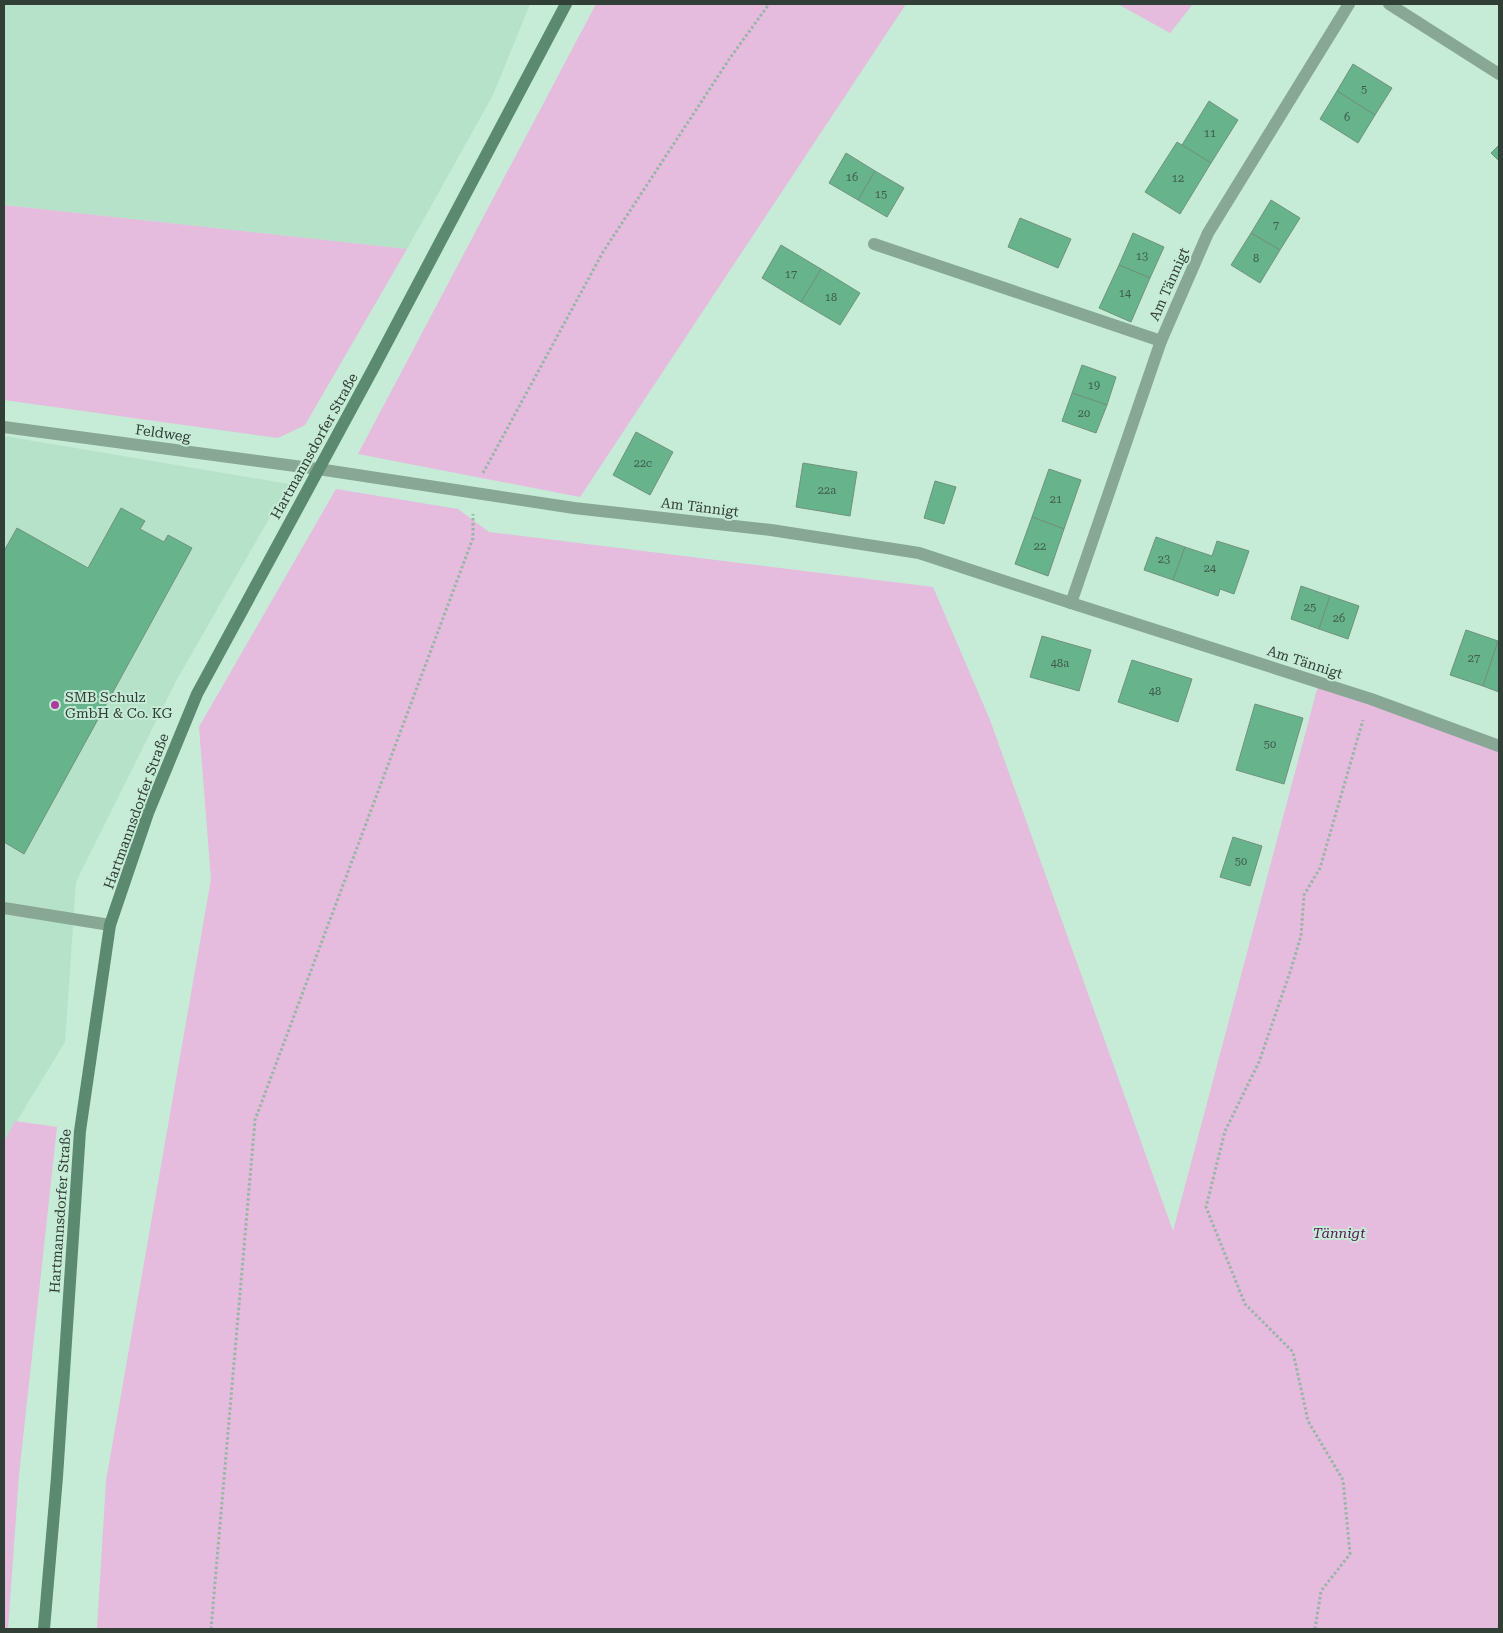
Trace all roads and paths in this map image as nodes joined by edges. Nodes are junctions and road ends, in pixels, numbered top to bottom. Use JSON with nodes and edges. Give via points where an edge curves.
{"nodes":[{"id":1,"x":566,"y":4,"type":"edge"},
{"id":2,"x":769,"y":4,"type":"edge"},
{"id":3,"x":1350,"y":4,"type":"edge"},
{"id":4,"x":1389,"y":4,"type":"edge"},
{"id":5,"x":1499,"y":74,"type":"edge"},
{"id":6,"x":874,"y":244,"type":"dead end"},
{"id":7,"x":1161,"y":341,"type":"junction"},
{"id":8,"x":4,"y":427,"type":"edge"},
{"id":9,"x":318,"y":469,"type":"junction"},
{"id":10,"x":473,"y":491,"type":"junction"},
{"id":11,"x":1071,"y":603,"type":"junction"},
{"id":12,"x":1371,"y":699,"type":"junction"},
{"id":13,"x":1499,"y":746,"type":"edge"},
{"id":14,"x":4,"y":908,"type":"edge"},
{"id":15,"x":110,"y":926,"type":"junction"},
{"id":16,"x":44,"y":1629,"type":"edge"},
{"id":17,"x":211,"y":1629,"type":"edge"},
{"id":18,"x":1315,"y":1629,"type":"edge"}],
"edges":[{"from":1,"to":9,"type":"main road","name":"Hartmannsdorfer Straße"},
{"from":2,"to":10,"type":"path","via":[[730,58],[604,252]]},
{"from":3,"to":7,"type":"street","name":"Am Tännigt","via":[[1208,233]]},
{"from":4,"to":5,"type":"street"},
{"from":6,"to":7,"type":"street"},
{"from":7,"to":11,"type":"street","name":"Am Tännigt"},
{"from":8,"to":9,"type":"street","name":"Feldweg"},
{"from":9,"to":10,"type":"street","name":"Am Tännigt"},
{"from":9,"to":15,"type":"main road","name":"Hartmannsdorfer Straße","via":[[197,694],[148,813]]},
{"from":10,"to":11,"type":"street","name":"Am Tännigt","via":[[574,508],[770,530],[919,553]]},
{"from":10,"to":17,"type":"path","via":[[473,538],[254,1120]]},
{"from":11,"to":12,"type":"street","name":"Am Tännigt"},
{"from":12,"to":13,"type":"street","name":"Am Tännigt"},
{"from":12,"to":18,"type":"path","via":[[1361,723],[1320,868],[1304,895],[1301,936],[1290,972],[1259,1062],[1225,1131],[1206,1207],[1245,1304],[1293,1352],[1308,1422],[1343,1480],[1350,1554],[1321,1591]]},
{"from":14,"to":15,"type":"street"},
{"from":15,"to":16,"type":"main road","name":"Hartmannsdorfer Straße","via":[[80,1131]]}]}
